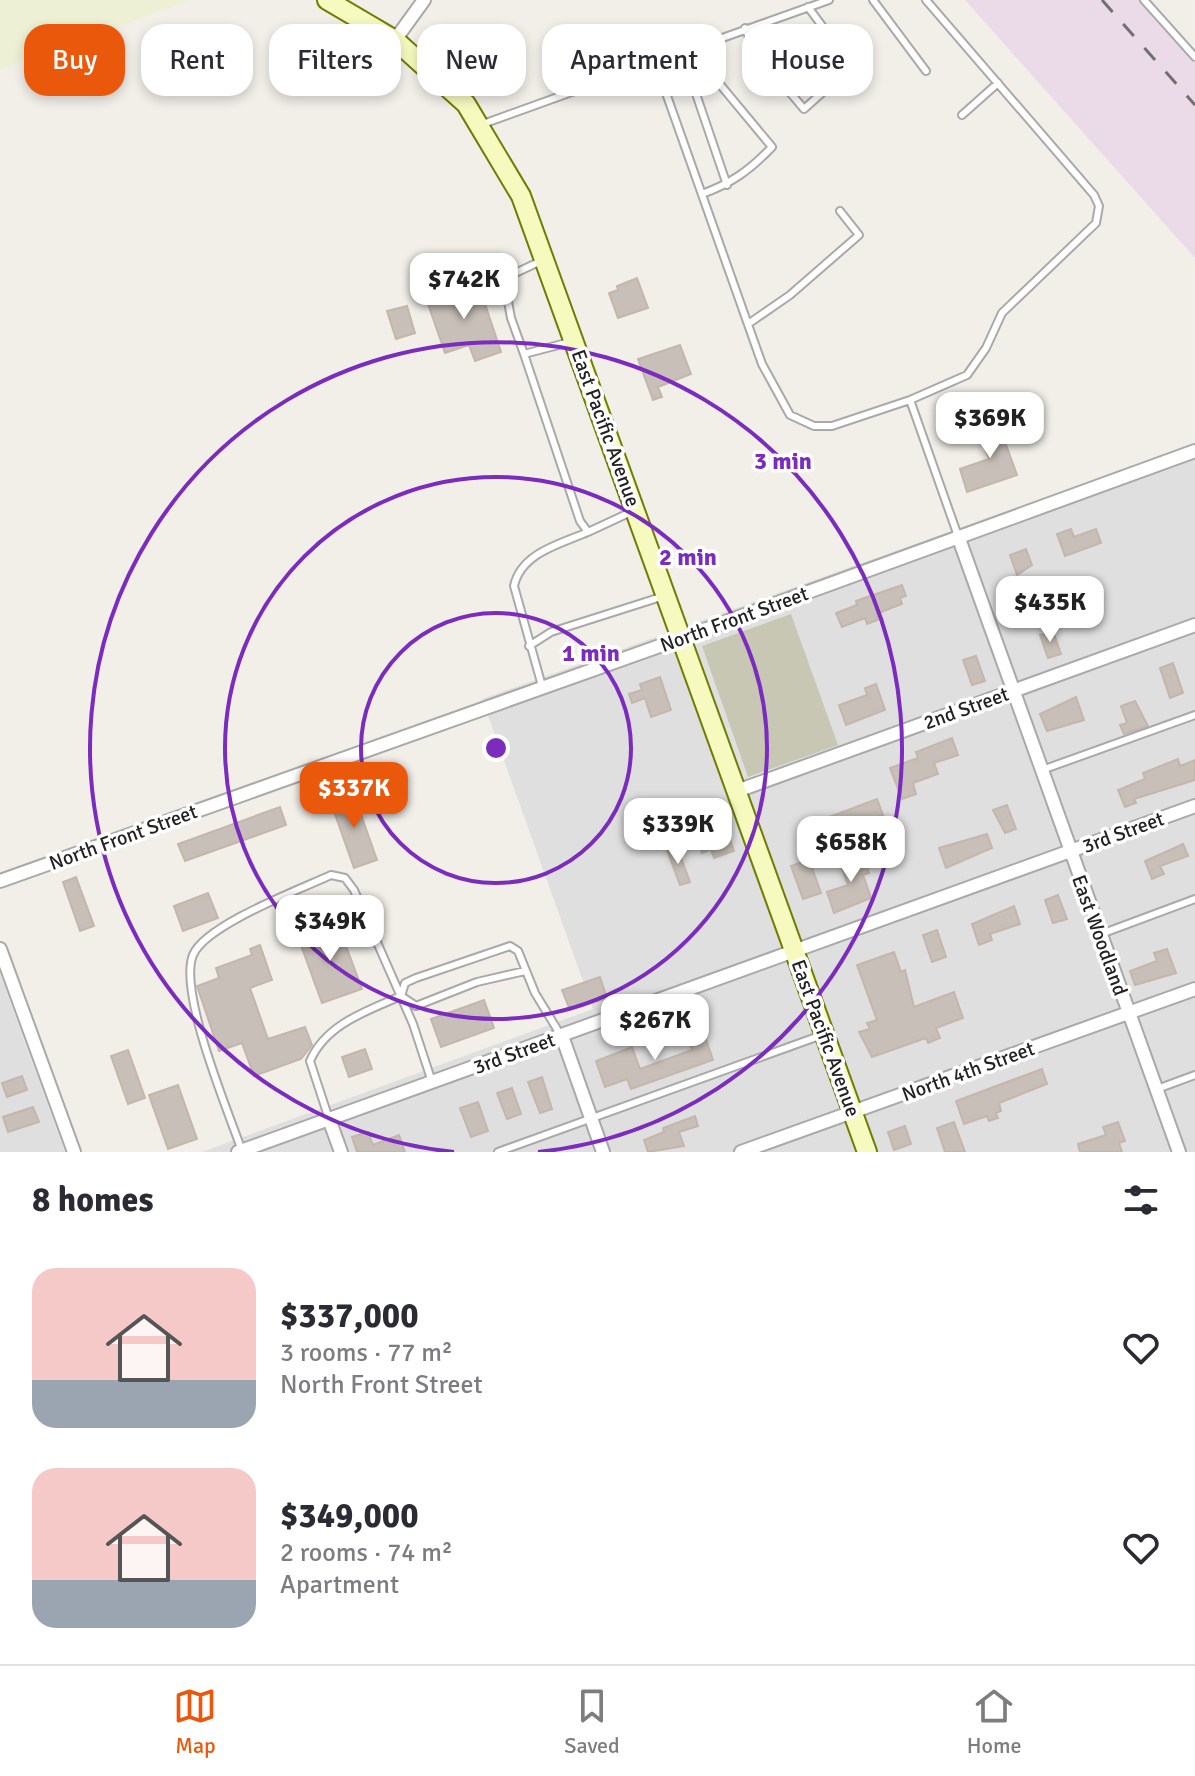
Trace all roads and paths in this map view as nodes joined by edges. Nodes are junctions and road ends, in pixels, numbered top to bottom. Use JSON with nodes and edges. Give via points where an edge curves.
{"nodes":[{"id":1,"x":327,"y":0,"type":"edge"},
{"id":2,"x":424,"y":0,"type":"edge"},
{"id":3,"x":829,"y":0,"type":"edge"},
{"id":4,"x":873,"y":0,"type":"edge"},
{"id":5,"x":926,"y":0,"type":"edge"},
{"id":6,"x":1144,"y":0,"type":"edge"},
{"id":7,"x":808,"y":7,"type":"junction"},
{"id":8,"x":368,"y":24,"type":"edge"},
{"id":9,"x":757,"y":24,"type":"edge"},
{"id":10,"x":820,"y":24,"type":"edge"},
{"id":11,"x":401,"y":32,"type":"edge"},
{"id":12,"x":401,"y":45,"type":"edge"},
{"id":13,"x":1195,"y":57,"type":"edge"},
{"id":14,"x":926,"y":71,"type":"dead end"},
{"id":15,"x":998,"y":83,"type":"junction"},
{"id":16,"x":560,"y":96,"type":"edge"},
{"id":17,"x":667,"y":96,"type":"edge"},
{"id":18,"x":792,"y":96,"type":"edge"},
{"id":19,"x":819,"y":96,"type":"edge"},
{"id":20,"x":962,"y":115,"type":"dead end"},
{"id":21,"x":479,"y":125,"type":"junction"},
{"id":22,"x":727,"y":185,"type":"junction"},
{"id":23,"x":702,"y":194,"type":"junction"},
{"id":24,"x":840,"y":211,"type":"dead end"},
{"id":25,"x":544,"y":260,"type":"junction"},
{"id":26,"x":748,"y":324,"type":"junction"},
{"id":27,"x":573,"y":341,"type":"junction"},
{"id":28,"x":524,"y":354,"type":"junction"},
{"id":29,"x":910,"y":400,"type":"junction"},
{"id":30,"x":1195,"y":451,"type":"edge"},
{"id":31,"x":635,"y":510,"type":"junction"},
{"id":32,"x":588,"y":532,"type":"junction"},
{"id":33,"x":958,"y":536,"type":"junction"},
{"id":34,"x":666,"y":595,"type":"junction"},
{"id":35,"x":1195,"y":625,"type":"edge"},
{"id":36,"x":682,"y":638,"type":"junction"},
{"id":37,"x":529,"y":646,"type":"junction"},
{"id":38,"x":543,"y":688,"type":"junction"},
{"id":39,"x":1013,"y":691,"type":"junction"},
{"id":40,"x":1195,"y":715,"type":"edge"},
{"id":41,"x":1042,"y":770,"type":"junction"},
{"id":42,"x":737,"y":791,"type":"junction"},
{"id":43,"x":1195,"y":806,"type":"edge"},
{"id":44,"x":1070,"y":851,"type":"junction"},
{"id":45,"x":0,"y":881,"type":"edge"},
{"id":46,"x":1195,"y":899,"type":"edge"},
{"id":47,"x":1100,"y":935,"type":"junction"},
{"id":48,"x":0,"y":949,"type":"edge"},
{"id":49,"x":795,"y":951,"type":"junction"},
{"id":50,"x":525,"y":971,"type":"junction"},
{"id":51,"x":1195,"y":989,"type":"edge"},
{"id":52,"x":401,"y":996,"type":"junction"},
{"id":53,"x":1128,"y":1014,"type":"junction"},
{"id":54,"x":825,"y":1034,"type":"junction"},
{"id":55,"x":562,"y":1036,"type":"junction"},
{"id":56,"x":1195,"y":1075,"type":"edge"},
{"id":57,"x":432,"y":1082,"type":"junction"},
{"id":58,"x":1156,"y":1090,"type":"junction"},
{"id":59,"x":852,"y":1112,"type":"junction"},
{"id":60,"x":329,"y":1119,"type":"junction"},
{"id":61,"x":592,"y":1120,"type":"junction"},
{"id":62,"x":240,"y":1151,"type":"edge"},
{"id":63,"x":74,"y":1152,"type":"edge"},
{"id":64,"x":341,"y":1152,"type":"edge"},
{"id":65,"x":498,"y":1152,"type":"edge"},
{"id":66,"x":603,"y":1152,"type":"edge"},
{"id":67,"x":741,"y":1152,"type":"edge"},
{"id":68,"x":867,"y":1152,"type":"edge"},
{"id":69,"x":1179,"y":1152,"type":"edge"}],
"edges":[{"from":1,"to":8,"type":"main road","name":"East Pacific Avenue"},
{"from":2,"to":11,"type":"street"},
{"from":3,"to":7,"type":"lane"},
{"from":4,"to":14,"type":"lane"},
{"from":5,"to":15,"type":"lane"},
{"from":6,"to":13,"type":"lane"},
{"from":7,"to":9,"type":"lane"},
{"from":7,"to":10,"type":"lane"},
{"from":12,"to":21,"type":"main road","name":"East Pacific Avenue","via":[[466,104]]},
{"from":15,"to":20,"type":"lane"},
{"from":15,"to":29,"type":"lane","via":[[1094,195],[1099,206],[1096,223],[1002,313],[967,375]]},
{"from":16,"to":21,"type":"lane"},
{"from":17,"to":23,"type":"lane"},
{"from":18,"to":19,"type":"lane","via":[[804,109]]},
{"from":21,"to":25,"type":"main road","name":"East Pacific Avenue","via":[[521,196]]},
{"from":22,"to":22,"type":"lane","via":[[693,85],[702,74],[713,76],[772,147]]},
{"from":22,"to":23,"type":"lane"},
{"from":23,"to":26,"type":"lane"},
{"from":24,"to":26,"type":"lane","via":[[859,235]]},
{"from":25,"to":27,"type":"main road","name":"East Pacific Avenue"},
{"from":25,"to":28,"type":"lane","via":[[511,275],[505,285]]},
{"from":26,"to":29,"type":"lane","via":[[762,364],[790,415],[814,426],[832,426]]},
{"from":27,"to":28,"type":"lane"},
{"from":27,"to":31,"type":"main road","name":"East Pacific Avenue"},
{"from":28,"to":32,"type":"lane","via":[[557,458]]},
{"from":29,"to":33,"type":"lane"},
{"from":30,"to":33,"type":"street","name":"North Front Street"},
{"from":31,"to":32,"type":"lane"},
{"from":31,"to":34,"type":"main road","name":"East Pacific Avenue"},
{"from":32,"to":37,"type":"lane","via":[[536,555],[517,571],[514,586]]},
{"from":33,"to":36,"type":"street","name":"North Front Street"},
{"from":33,"to":39,"type":"street","name":"East Woodland"},
{"from":34,"to":36,"type":"main road","name":"East Pacific Avenue"},
{"from":34,"to":37,"type":"lane","via":[[551,632]]},
{"from":35,"to":39,"type":"street","name":"2nd Street"},
{"from":36,"to":38,"type":"street","name":"North Front Street"},
{"from":36,"to":42,"type":"main road","name":"East Pacific Avenue"},
{"from":37,"to":38,"type":"lane"},
{"from":38,"to":45,"type":"street","name":"North Front Street"},
{"from":39,"to":41,"type":"street","name":"East Woodland"},
{"from":39,"to":42,"type":"street","name":"2nd Street"},
{"from":40,"to":41,"type":"lane"},
{"from":41,"to":44,"type":"street","name":"East Woodland"},
{"from":42,"to":49,"type":"main road","name":"East Pacific Avenue"},
{"from":43,"to":44,"type":"street","name":"3rd Street"},
{"from":44,"to":47,"type":"street","name":"East Woodland"},
{"from":44,"to":49,"type":"street","name":"3rd Street"},
{"from":46,"to":47,"type":"lane"},
{"from":47,"to":53,"type":"street","name":"East Woodland"},
{"from":48,"to":63,"type":"street"},
{"from":49,"to":54,"type":"main road","name":"East Pacific Avenue"},
{"from":49,"to":55,"type":"street","name":"3rd Street"},
{"from":50,"to":52,"type":"lane","via":[[477,982],[416,1006]]},
{"from":50,"to":52,"type":"lane","via":[[518,951],[499,948],[405,983]]},
{"from":50,"to":55,"type":"lane"},
{"from":51,"to":53,"type":"street","name":"North 4th Street"},
{"from":52,"to":57,"type":"lane"},
{"from":52,"to":60,"type":"lane","via":[[350,1018],[315,1050],[310,1061]]},
{"from":52,"to":62,"type":"lane","via":[[345,878],[331,875],[215,931],[193,953],[189,982]]},
{"from":53,"to":58,"type":"street","name":"East Woodland"},
{"from":53,"to":59,"type":"street","name":"North 4th Street"},
{"from":54,"to":59,"type":"main road","name":"East Pacific Avenue"},
{"from":54,"to":61,"type":"lane"},
{"from":55,"to":57,"type":"street","name":"3rd Street"},
{"from":55,"to":61,"type":"street"},
{"from":56,"to":58,"type":"lane"},
{"from":57,"to":60,"type":"street","name":"3rd Street"},
{"from":58,"to":69,"type":"street","name":"East Woodland"},
{"from":59,"to":67,"type":"street","name":"North 4th Street"},
{"from":59,"to":68,"type":"main road","name":"East Pacific Avenue"},
{"from":60,"to":62,"type":"street","name":"3rd Street"},
{"from":60,"to":64,"type":"street"},
{"from":61,"to":65,"type":"lane"},
{"from":61,"to":66,"type":"street"}]}
